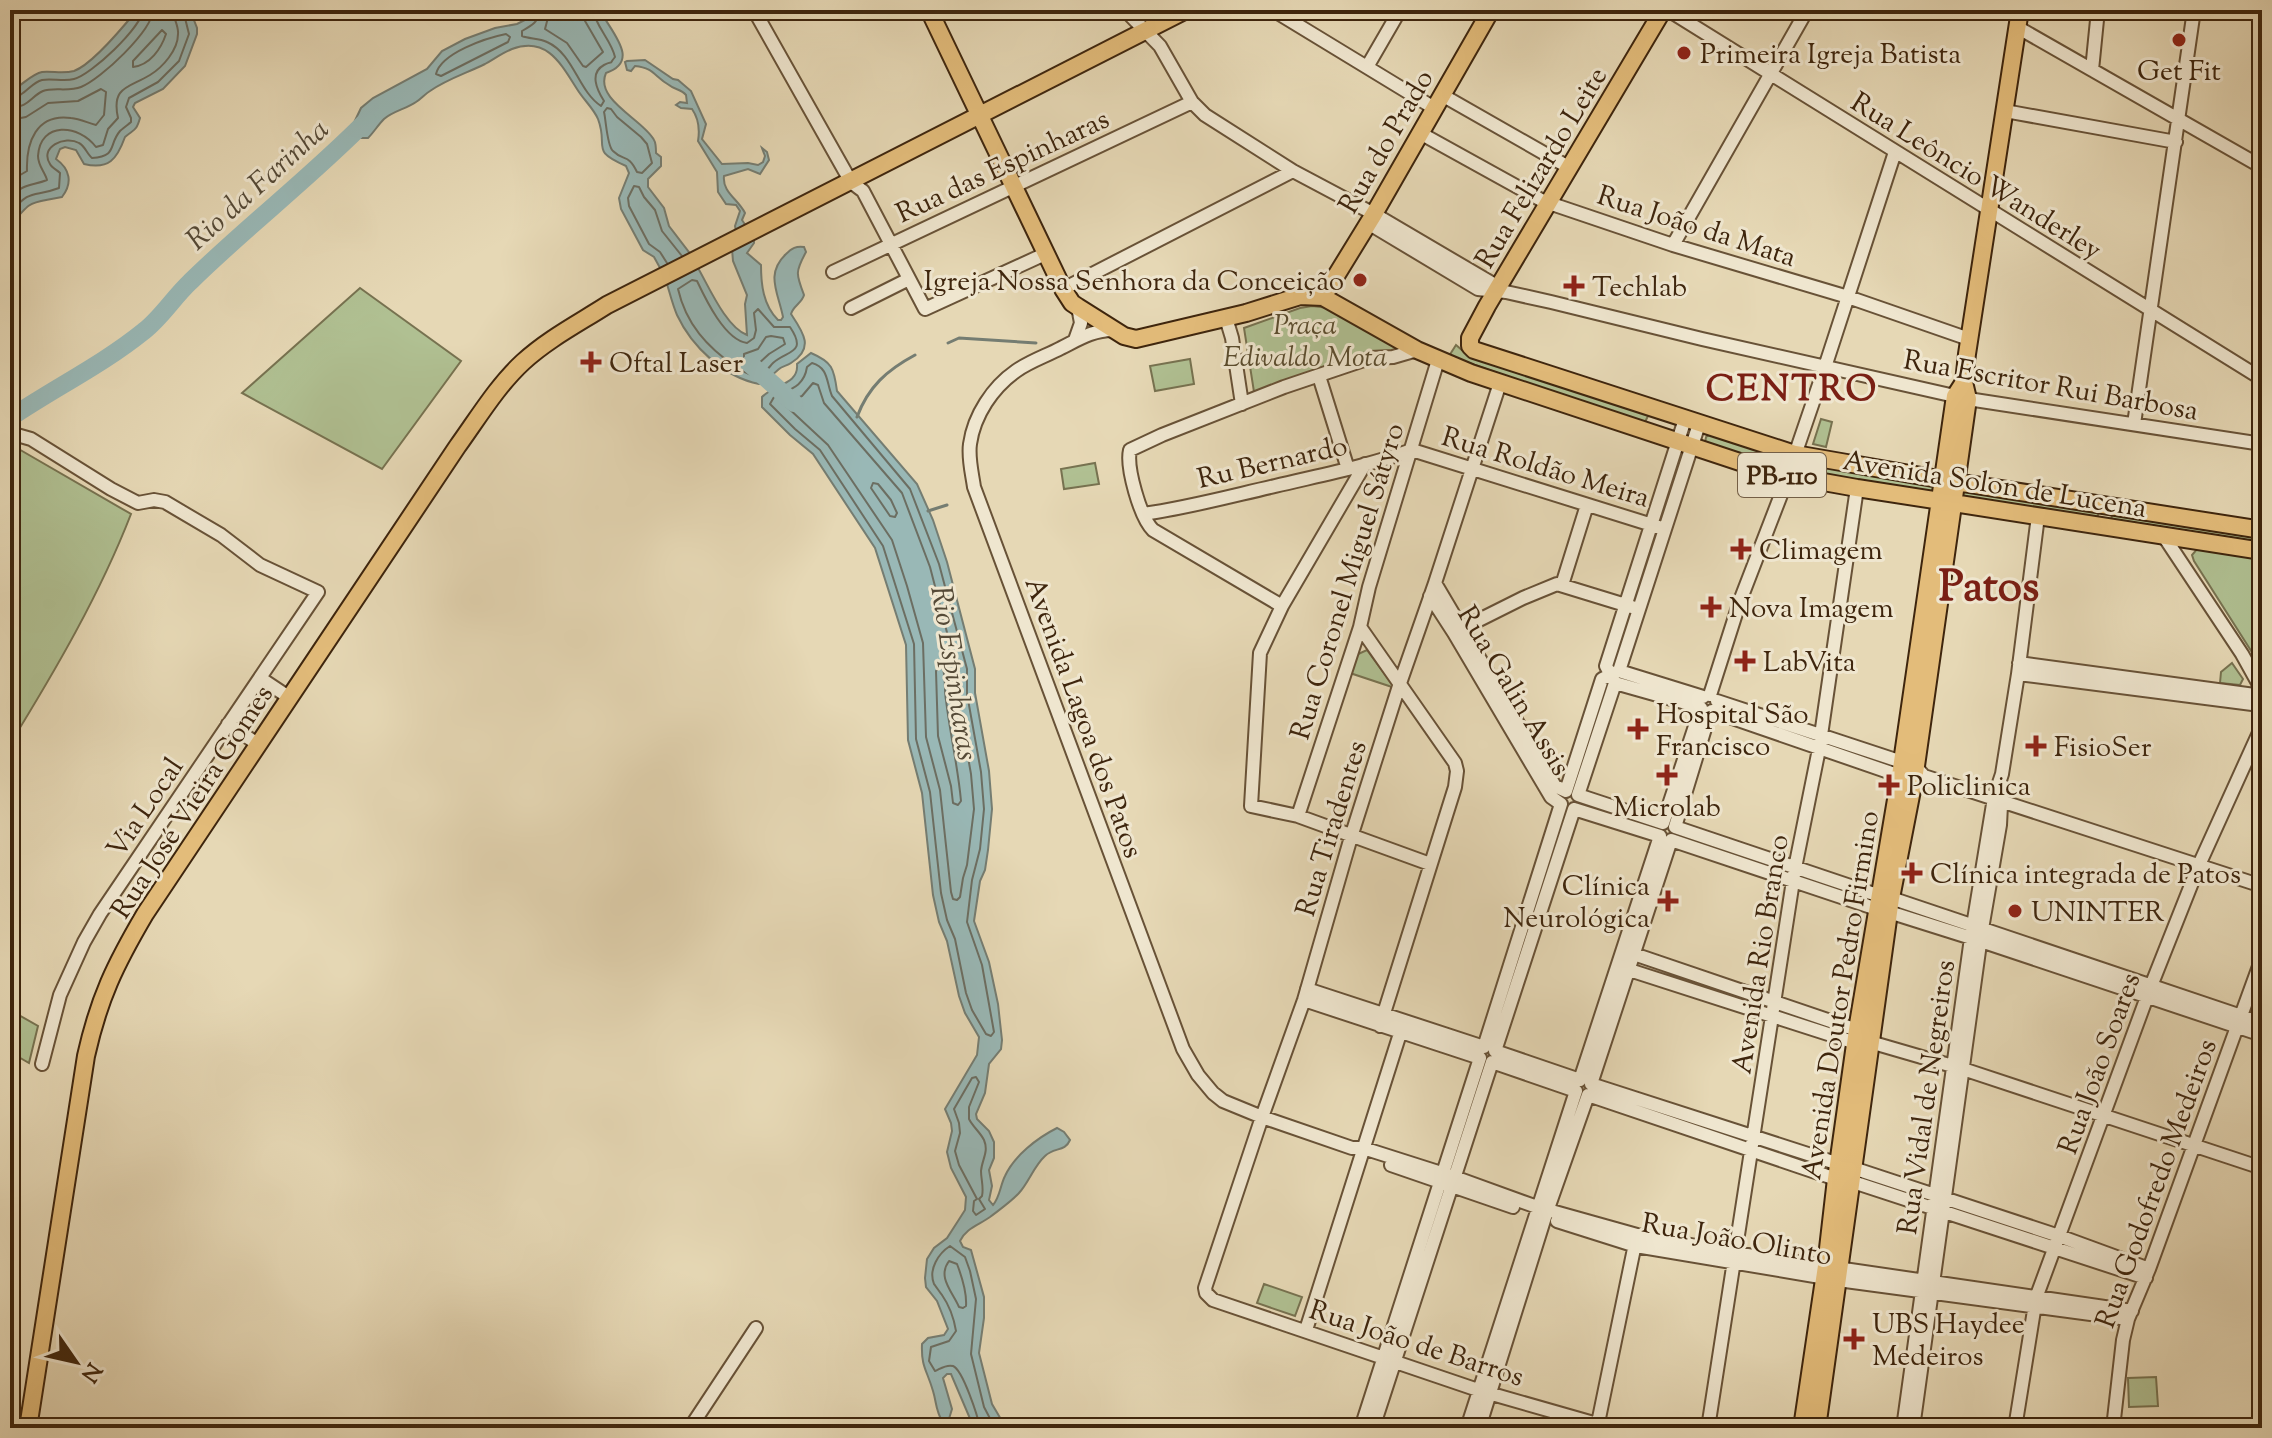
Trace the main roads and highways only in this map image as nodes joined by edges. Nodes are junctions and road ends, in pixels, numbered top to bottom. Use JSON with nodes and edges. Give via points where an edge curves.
{"nodes":[{"id":1,"x":929,"y":10,"type":"edge"},
{"id":2,"x":1186,"y":10,"type":"edge"},
{"id":3,"x":1491,"y":10,"type":"edge"},
{"id":4,"x":1665,"y":10,"type":"edge"},
{"id":5,"x":2018,"y":18,"type":"edge"},
{"id":6,"x":980,"y":116,"type":"junction"},
{"id":7,"x":1323,"y":297,"type":"junction"},
{"id":8,"x":1474,"y":350,"type":"joint"},
{"id":9,"x":1648,"y":407,"type":"junction"},
{"id":10,"x":1640,"y":428,"type":"junction"},
{"id":11,"x":1950,"y":481,"type":"junction"},
{"id":12,"x":1947,"y":501,"type":"junction"},
{"id":13,"x":2262,"y":530,"type":"edge"},
{"id":14,"x":2262,"y":551,"type":"edge"},
{"id":15,"x":1832,"y":1273,"type":"junction"},
{"id":16,"x":28,"y":1428,"type":"edge"},
{"id":17,"x":1802,"y":1428,"type":"edge"},
{"id":18,"x":1817,"y":1428,"type":"edge"}],
"edges":[{"from":1,"to":6,"type":"main road"},
{"from":2,"to":6,"type":"main road","name":"Rua José Vieira Gomes"},
{"from":3,"to":7,"type":"main road","name":"Rua do Prado"},
{"from":4,"to":8,"type":"main road","name":"Rua Felizardo Leite","number":"PB-110","via":[[1470,338]]},
{"from":5,"to":11,"type":"main road","name":"Avenida Doutor Pedro Firmino"},
{"from":6,"to":7,"type":"main road","via":[[1063,289],[1086,319],[1136,339],[1300,296]]},
{"from":6,"to":16,"type":"main road","name":"Rua José Vieira Gomes","via":[[607,305],[547,343],[499,389],[121,954],[95,1016],[86,1056]]},
{"from":7,"to":10,"type":"main road","name":"Avenida Solon de Lucena","number":"PB-110","via":[[1438,360]]},
{"from":8,"to":9,"type":"main road","name":"Avenida Solon de Lucena","number":"PB-110"},
{"from":9,"to":10,"type":"main road","via":[[1651,420]]},
{"from":9,"to":11,"type":"main road","name":"Avenida Solon de Lucena","number":"PB-110","via":[[1795,454]]},
{"from":10,"to":12,"type":"main road","name":"Avenida Solon de Lucena","number":"PB-110","via":[[1788,476]]},
{"from":11,"to":12,"type":"main road","name":"Avenida Doutor Pedro Firmino"},
{"from":11,"to":13,"type":"main road","name":"Avenida Solon de Lucena","number":"PB-110"},
{"from":12,"to":14,"type":"main road","name":"Avenida Solon de Lucena","number":"PB-110"},
{"from":12,"to":15,"type":"main road","name":"Avenida Doutor Pedro Firmino","via":[[1911,772],[1861,1038]]},
{"from":15,"to":17,"type":"main road","name":"Avenida Doutor Pedro Firmino"},
{"from":15,"to":18,"type":"main road","name":"Avenida Doutor Pedro Firmino"}]}
